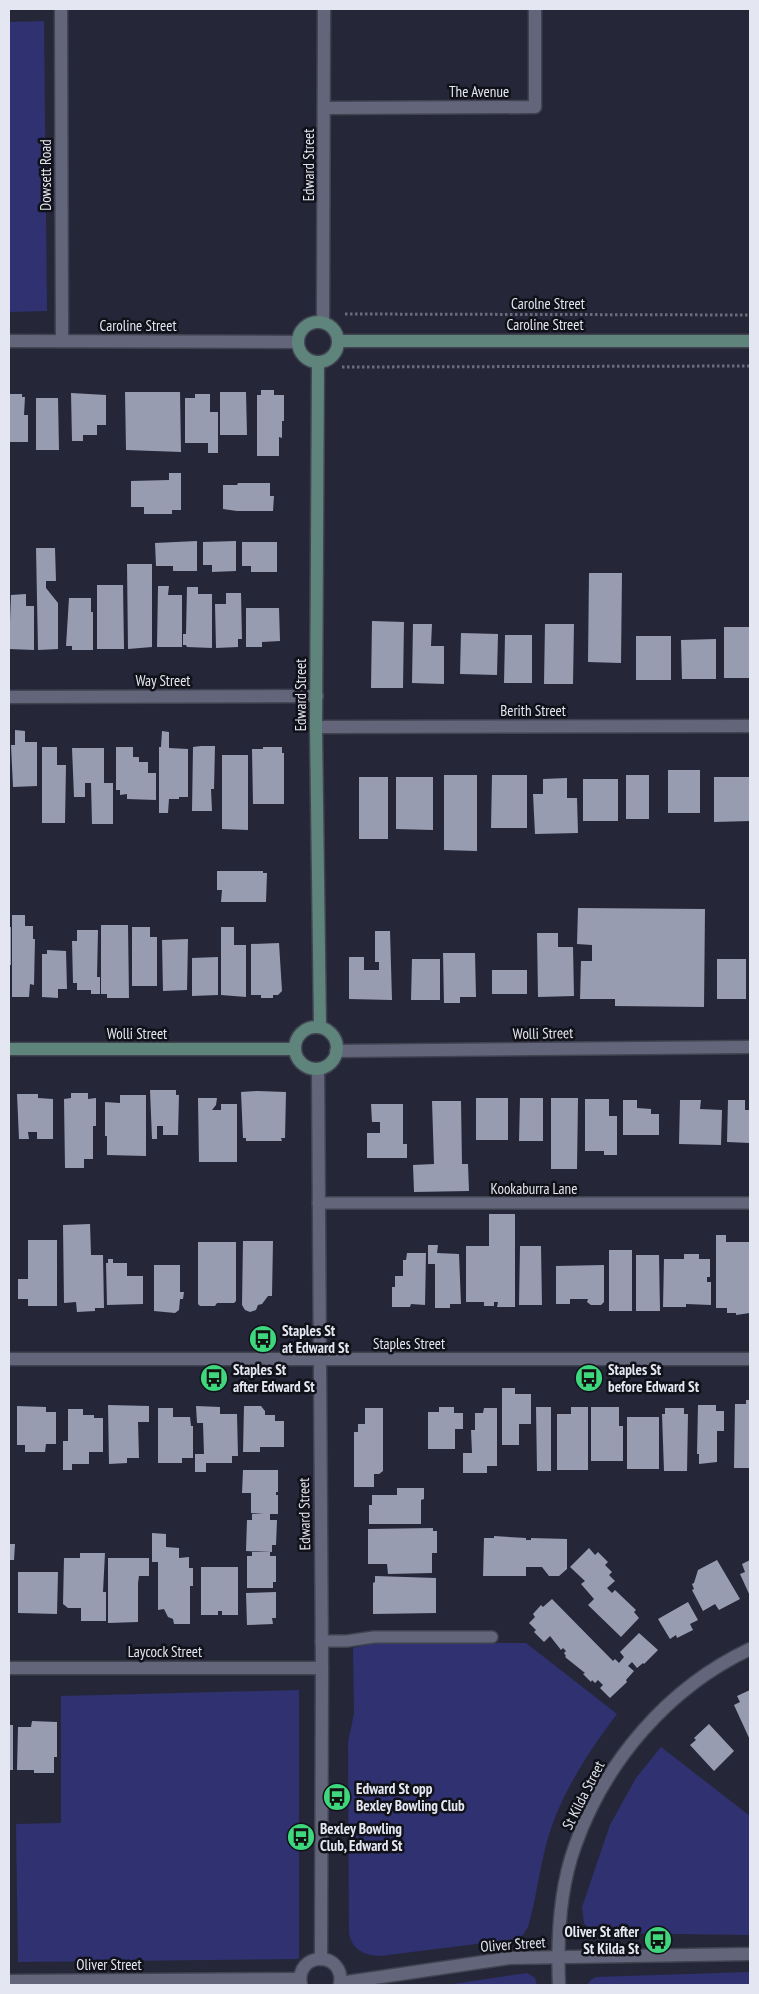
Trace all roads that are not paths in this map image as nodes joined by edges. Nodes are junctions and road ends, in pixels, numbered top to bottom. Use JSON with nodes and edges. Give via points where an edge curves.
{"nodes":[{"id":1,"x":61,"y":9,"type":"edge"},
{"id":2,"x":324,"y":9,"type":"edge"},
{"id":3,"x":535,"y":9,"type":"edge"},
{"id":4,"x":324,"y":108,"type":"junction"},
{"id":5,"x":323,"y":322,"type":"junction"},
{"id":6,"x":9,"y":341,"type":"edge"},
{"id":7,"x":339,"y":341,"type":"junction"},
{"id":8,"x":750,"y":341,"type":"edge"},
{"id":9,"x":62,"y":342,"type":"junction"},
{"id":10,"x":298,"y":342,"type":"junction"},
{"id":11,"x":318,"y":362,"type":"junction"},
{"id":12,"x":317,"y":696,"type":"junction"},
{"id":13,"x":9,"y":697,"type":"edge"},
{"id":14,"x":316,"y":726,"type":"junction"},
{"id":15,"x":750,"y":726,"type":"edge"},
{"id":16,"x":320,"y":1027,"type":"junction"},
{"id":17,"x":750,"y":1048,"type":"edge"},
{"id":18,"x":9,"y":1049,"type":"edge"},
{"id":19,"x":295,"y":1049,"type":"junction"},
{"id":20,"x":336,"y":1051,"type":"junction"},
{"id":21,"x":318,"y":1069,"type":"junction"},
{"id":22,"x":750,"y":1203,"type":"edge"},
{"id":23,"x":318,"y":1204,"type":"junction"},
{"id":24,"x":9,"y":1359,"type":"edge"},
{"id":25,"x":319,"y":1359,"type":"junction"},
{"id":26,"x":750,"y":1359,"type":"edge"},
{"id":27,"x":492,"y":1637,"type":"dead end"},
{"id":28,"x":321,"y":1641,"type":"junction"},
{"id":29,"x":750,"y":1649,"type":"edge"},
{"id":30,"x":9,"y":1668,"type":"edge"},
{"id":31,"x":322,"y":1668,"type":"junction"},
{"id":32,"x":750,"y":1954,"type":"edge"},
{"id":33,"x":558,"y":1957,"type":"junction"},
{"id":34,"x":321,"y":1959,"type":"junction"},
{"id":35,"x":9,"y":1981,"type":"edge"},
{"id":36,"x":300,"y":1982,"type":"edge"},
{"id":37,"x":340,"y":1984,"type":"edge"},
{"id":38,"x":560,"y":1985,"type":"edge"}],
"edges":[{"from":1,"to":9,"type":"street","name":"Dowsett Road"},
{"from":2,"to":4,"type":"street","name":"Edward Street"},
{"from":3,"to":4,"type":"street","name":"The Avenue","via":[[535,107]]},
{"from":4,"to":5,"type":"street","name":"Edward Street"},
{"from":5,"to":7,"type":"street","via":[[334,329]]},
{"from":5,"to":10,"type":"street","via":[[311,323],[301,330]]},
{"from":6,"to":9,"type":"street","name":"Caroline Street"},
{"from":7,"to":8,"type":"street","name":"Caroline Street"},
{"from":7,"to":11,"type":"street","via":[[330,359]]},
{"from":9,"to":10,"type":"street","name":"Caroline Street"},
{"from":10,"to":11,"type":"street","via":[[303,356]]},
{"from":11,"to":12,"type":"street","name":"Edward Street"},
{"from":12,"to":13,"type":"street","name":"Way Street"},
{"from":12,"to":14,"type":"street","name":"Edward Street"},
{"from":14,"to":15,"type":"street","name":"Berith Street"},
{"from":14,"to":16,"type":"street","name":"Edward Street"},
{"from":16,"to":19,"type":"street","via":[[302,1032]]},
{"from":16,"to":20,"type":"street","via":[[334,1039]]},
{"from":17,"to":20,"type":"street","name":"Wolli Street"},
{"from":18,"to":19,"type":"street","name":"Wolli Street"},
{"from":19,"to":21,"type":"street","via":[[305,1066]]},
{"from":20,"to":21,"type":"street","via":[[330,1063]]},
{"from":21,"to":23,"type":"street","name":"Edward Street"},
{"from":22,"to":23,"type":"lane","name":"Kookaburra Lane"},
{"from":23,"to":25,"type":"street","name":"Edward Street"},
{"from":24,"to":25,"type":"street","name":"Staples Street"},
{"from":25,"to":26,"type":"street","name":"Staples Street"},
{"from":25,"to":28,"type":"street","name":"Edward Street"},
{"from":27,"to":28,"type":"lane","via":[[374,1637]]},
{"from":28,"to":31,"type":"street","name":"Edward Street"},
{"from":29,"to":33,"type":"street","name":"St Kilda Street","via":[[700,1677],[666,1705],[612,1770],[590,1809],[575,1847],[565,1886]]},
{"from":30,"to":31,"type":"street","name":"Laycock Street"},
{"from":31,"to":34,"type":"street","name":"Edward Street"},
{"from":32,"to":33,"type":"street","name":"Oliver Street"},
{"from":33,"to":37,"type":"street","name":"Oliver Street","via":[[510,1958]]},
{"from":33,"to":38,"type":"street","name":"St Kilda Street"},
{"from":34,"to":36,"type":"street","via":[[308,1962]]},
{"from":34,"to":37,"type":"street","via":[[338,1969]]},
{"from":35,"to":36,"type":"street","name":"Oliver Street"}]}
